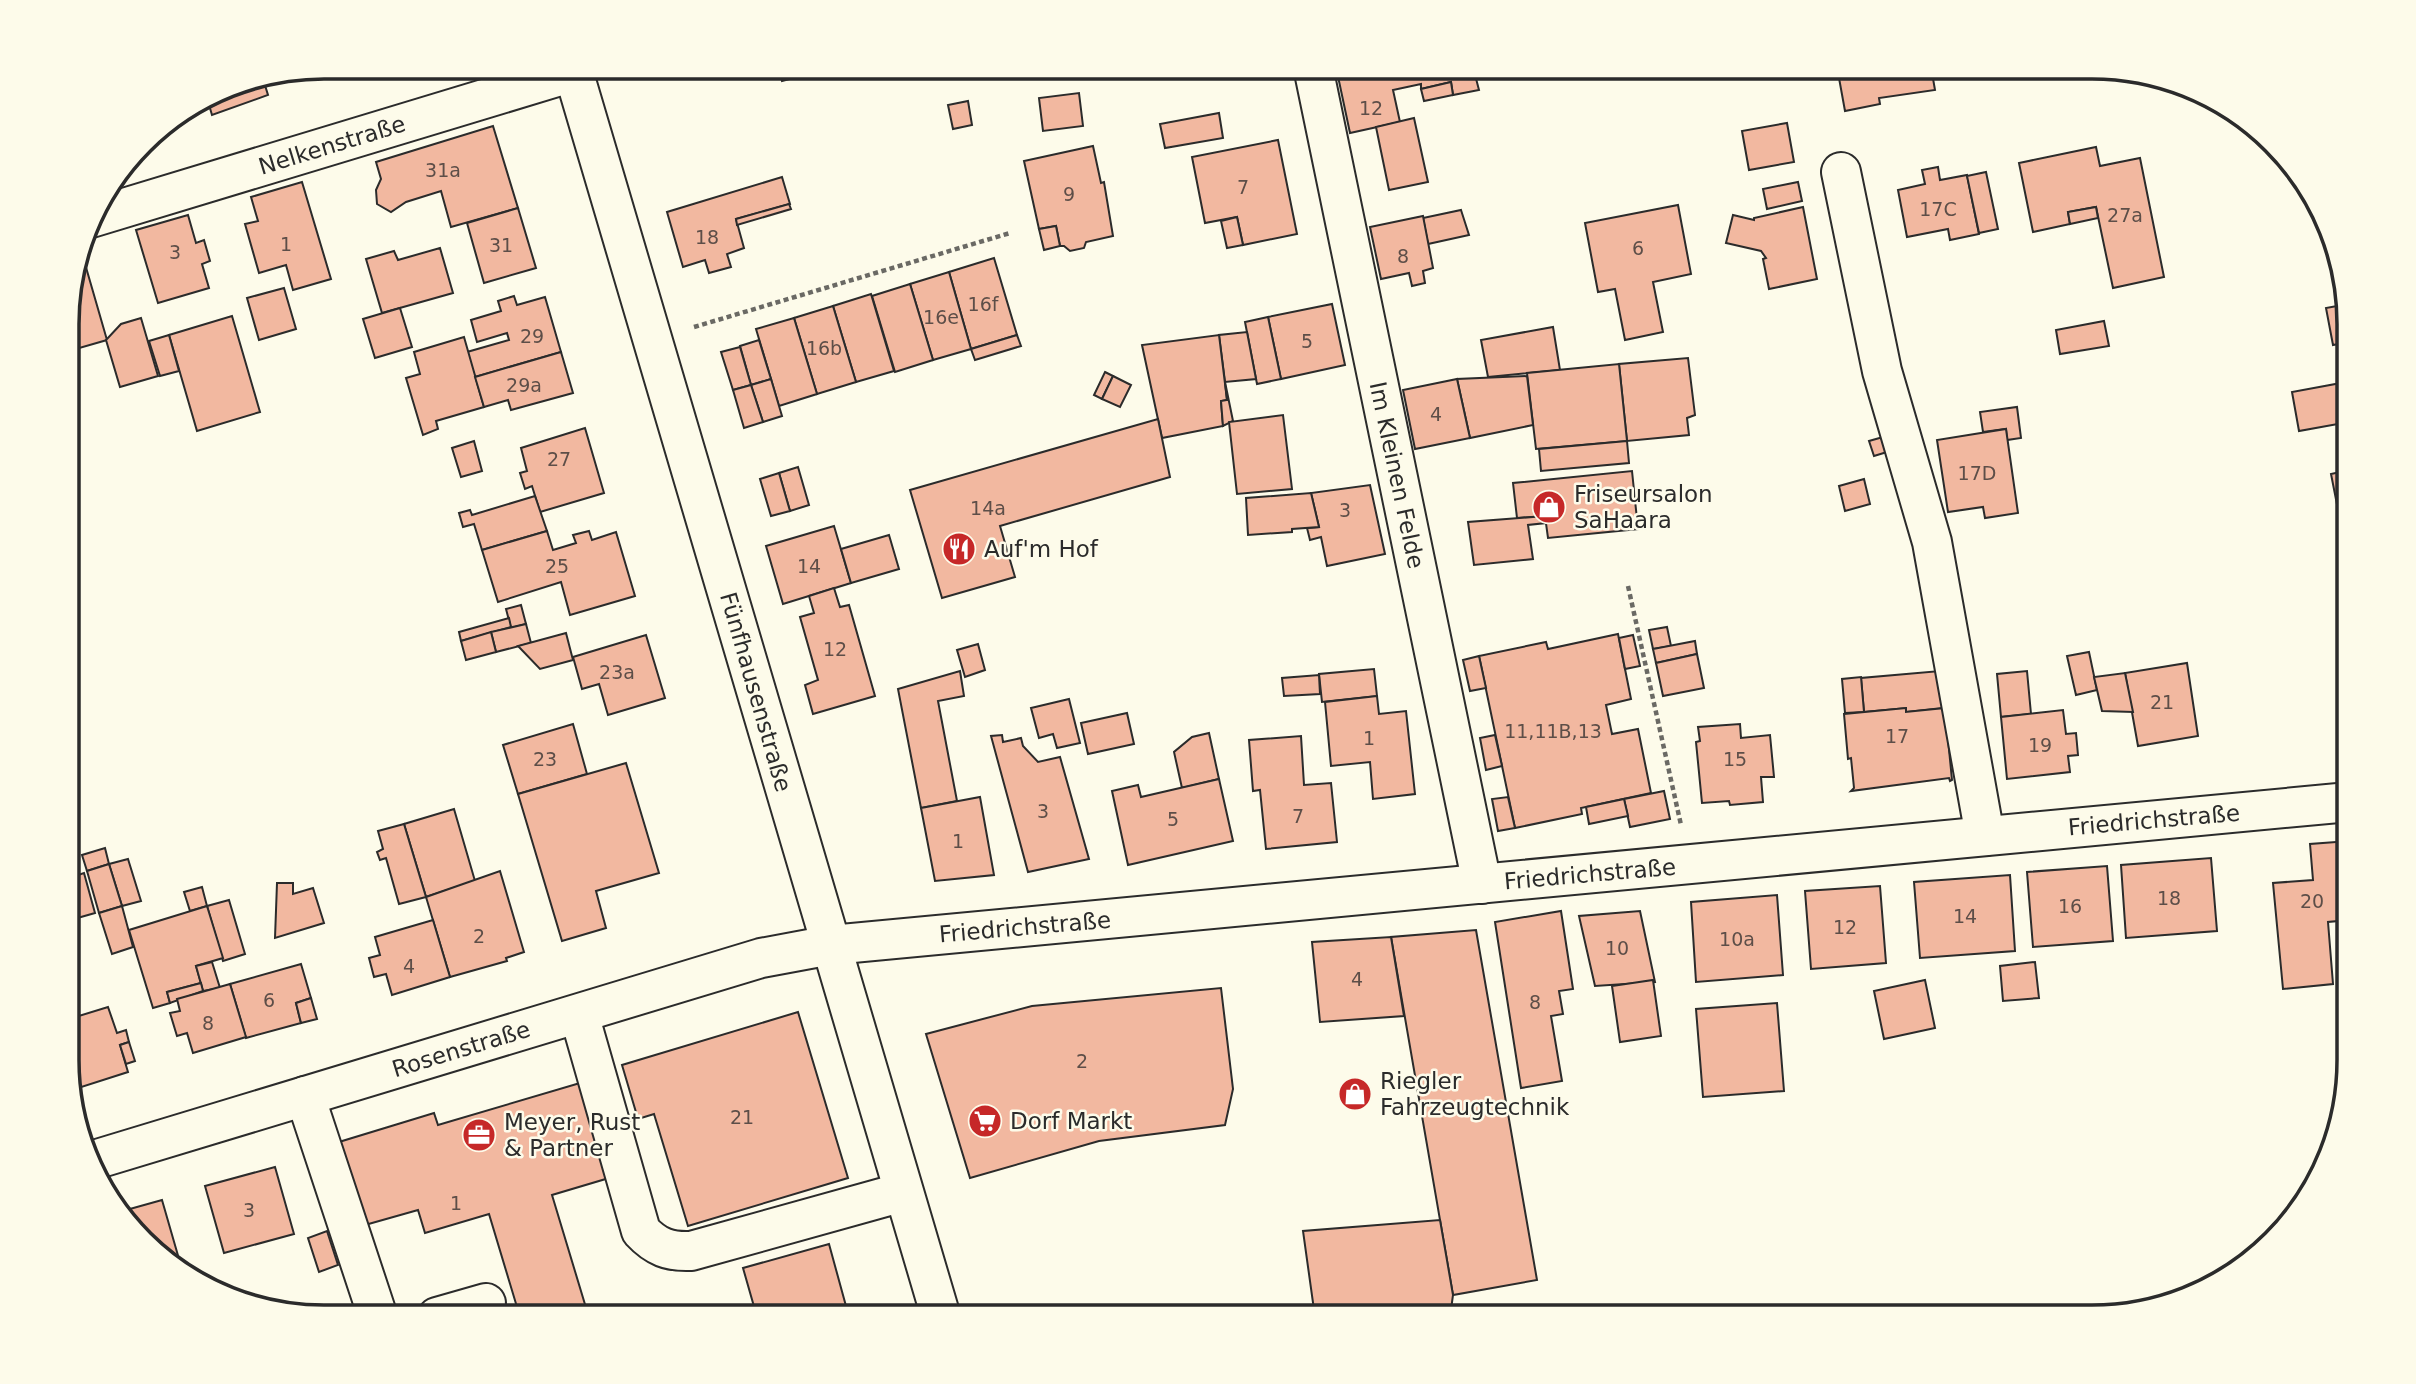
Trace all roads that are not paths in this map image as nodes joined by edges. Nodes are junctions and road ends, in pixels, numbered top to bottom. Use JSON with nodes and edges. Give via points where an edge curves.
{"nodes":[{"id":1,"x":541,"y":79,"type":"edge"},
{"id":2,"x":576,"y":79,"type":"edge"},
{"id":3,"x":1316,"y":79,"type":"edge"},
{"id":4,"x":1841,"y":172,"type":"dead end"},
{"id":5,"x":105,"y":214,"type":"edge"},
{"id":6,"x":2337,"y":803,"type":"edge"},
{"id":7,"x":1985,"y":836,"type":"junction"},
{"id":8,"x":1482,"y":884,"type":"junction"},
{"id":9,"x":831,"y":945,"type":"junction"},
{"id":10,"x":579,"y":1014,"type":"junction"},
{"id":11,"x":306,"y":1096,"type":"junction"},
{"id":12,"x":99,"y":1158,"type":"edge"},
{"id":13,"x":903,"y":1192,"type":"junction"},
{"id":14,"x":486,"y":1303,"type":"dead end"},
{"id":15,"x":374,"y":1305,"type":"edge"},
{"id":16,"x":479,"y":1305,"type":"edge"},
{"id":17,"x":937,"y":1305,"type":"edge"}],
"edges":[{"from":1,"to":5,"type":"street","name":"Nelkenstraße"},
{"from":2,"to":9,"type":"street","name":"Fünfhausenstraße"},
{"from":3,"to":8,"type":"street","name":"Im Kleinen Felde"},
{"from":4,"to":7,"type":"street","via":[[1882,371],[1932,542]]},
{"from":6,"to":7,"type":"street","name":"Friedrichstraße"},
{"from":7,"to":8,"type":"street","name":"Friedrichstraße"},
{"from":8,"to":9,"type":"street","name":"Friedrichstraße"},
{"from":9,"to":10,"type":"street","name":"Rosenstraße","via":[[761,958]]},
{"from":9,"to":13,"type":"street","name":"Fünfhausenstraße"},
{"from":10,"to":11,"type":"street","name":"Rosenstraße"},
{"from":10,"to":13,"type":"street","via":[[641,1231],[652,1243],[676,1252],[699,1249]]},
{"from":11,"to":12,"type":"street","name":"Rosenstraße"},
{"from":11,"to":15,"type":"street"},
{"from":13,"to":17,"type":"street","name":"Fünfhausenstraße"},
{"from":14,"to":16,"type":"street"}]}
